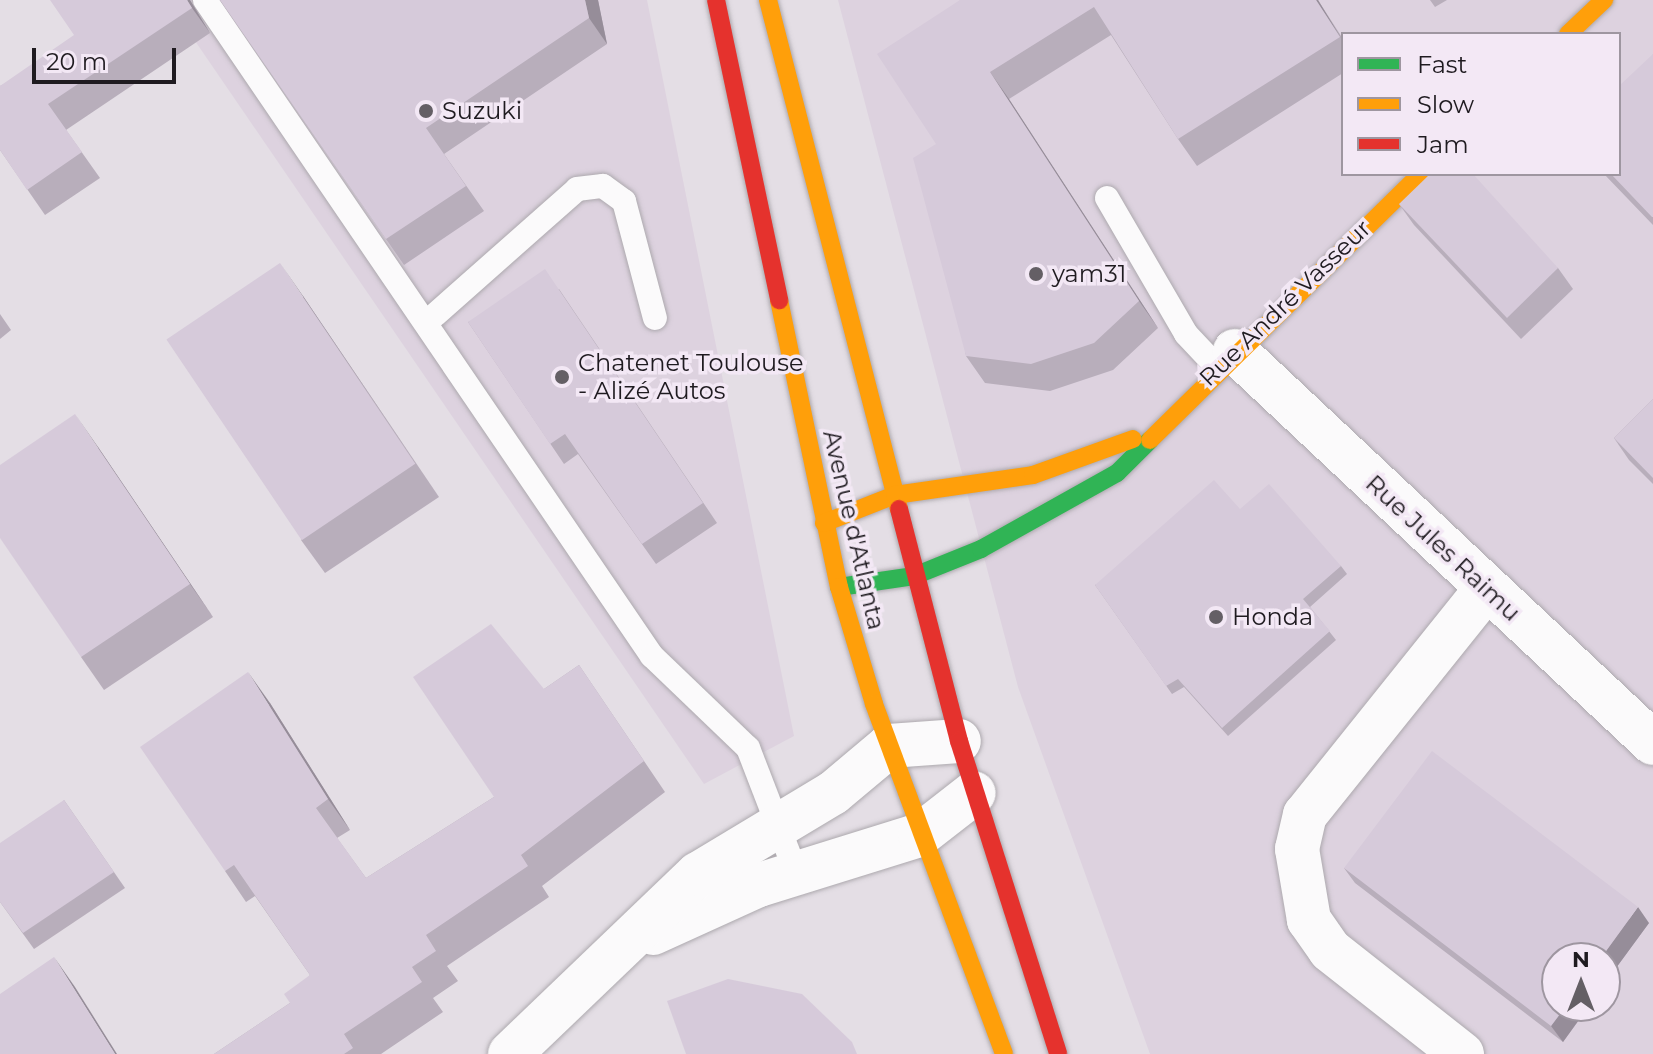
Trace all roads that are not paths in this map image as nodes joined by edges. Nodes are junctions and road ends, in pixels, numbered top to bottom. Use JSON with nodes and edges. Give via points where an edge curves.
{"nodes":[{"id":1,"x":205,"y":0,"type":"edge"},
{"id":2,"x":716,"y":0,"type":"edge"},
{"id":3,"x":768,"y":0,"type":"edge"},
{"id":4,"x":1604,"y":0,"type":"edge"},
{"id":5,"x":1570,"y":32,"type":"edge"},
{"id":6,"x":1419,"y":176,"type":"edge"},
{"id":7,"x":1107,"y":198,"type":"dead end"},
{"id":8,"x":655,"y":318,"type":"dead end"},
{"id":9,"x":428,"y":321,"type":"junction"},
{"id":10,"x":1226,"y":359,"type":"junction"},
{"id":11,"x":1150,"y":433,"type":"junction"},
{"id":12,"x":895,"y":495,"type":"junction"},
{"id":13,"x":824,"y":523,"type":"junction"},
{"id":14,"x":914,"y":576,"type":"junction"},
{"id":15,"x":839,"y":587,"type":"junction"},
{"id":16,"x":1486,"y":589,"type":"junction"},
{"id":17,"x":959,"y":741,"type":"junction"},
{"id":18,"x":1653,"y":743,"type":"edge"},
{"id":19,"x":889,"y":746,"type":"junction"},
{"id":20,"x":974,"y":793,"type":"junction"},
{"id":21,"x":779,"y":824,"type":"junction"},
{"id":22,"x":920,"y":835,"type":"junction"},
{"id":23,"x":797,"y":875,"type":"junction"},
{"id":24,"x":619,"y":949,"type":"junction"},
{"id":25,"x":510,"y":1054,"type":"edge"},
{"id":26,"x":1004,"y":1054,"type":"edge"},
{"id":27,"x":1058,"y":1054,"type":"edge"},
{"id":28,"x":1462,"y":1054,"type":"edge"}],
"edges":[{"from":1,"to":9,"type":"lane","via":[[387,272]]},
{"from":2,"to":13,"type":"main road","name":"Avenue d'Atlanta"},
{"from":3,"to":12,"type":"main road","name":"Avenue d'Atlanta"},
{"from":4,"to":5,"type":"main road"},
{"from":6,"to":10,"type":"main road","name":"Rue André Vasseur"},
{"from":7,"to":10,"type":"lane","via":[[1186,334]]},
{"from":8,"to":9,"type":"lane","via":[[624,201],[603,186],[577,189]]},
{"from":9,"to":21,"type":"lane","via":[[652,656],[748,748]]},
{"from":10,"to":11,"type":"main road","name":"Rue André Vasseur"},
{"from":10,"to":16,"type":"street","name":"Rue Jules Raimu"},
{"from":11,"to":12,"type":"main road","name":"Rue André Vasseur","via":[[1033,475]]},
{"from":11,"to":14,"type":"main road","name":"Rue André Vasseur","via":[[1117,473],[1064,505]]},
{"from":12,"to":13,"type":"main road","name":"Rue André Vasseur"},
{"from":12,"to":14,"type":"main road","name":"Avenue d'Atlanta"},
{"from":13,"to":15,"type":"main road","name":"Avenue d'Atlanta"},
{"from":14,"to":15,"type":"main road","name":"Rue André Vasseur"},
{"from":14,"to":17,"type":"main road","name":"Avenue d'Atlanta"},
{"from":15,"to":19,"type":"main road","name":"Avenue d'Atlanta"},
{"from":16,"to":18,"type":"street","name":"Rue Jules Raimu"},
{"from":16,"to":28,"type":"street","via":[[1305,815],[1297,849],[1309,920],[1330,950]]},
{"from":17,"to":19,"type":"street"},
{"from":17,"to":20,"type":"main road","name":"Avenue d'Atlanta"},
{"from":19,"to":21,"type":"street","via":[[833,793]]},
{"from":19,"to":22,"type":"main road","name":"Avenue d'Atlanta"},
{"from":20,"to":22,"type":"street"},
{"from":20,"to":27,"type":"main road","name":"Avenue d'Atlanta"},
{"from":21,"to":23,"type":"lane"},
{"from":21,"to":24,"type":"street","via":[[698,874]]},
{"from":22,"to":23,"type":"street"},
{"from":22,"to":26,"type":"main road","name":"Avenue d'Atlanta"},
{"from":23,"to":24,"type":"street"},
{"from":24,"to":25,"type":"street"}]}
